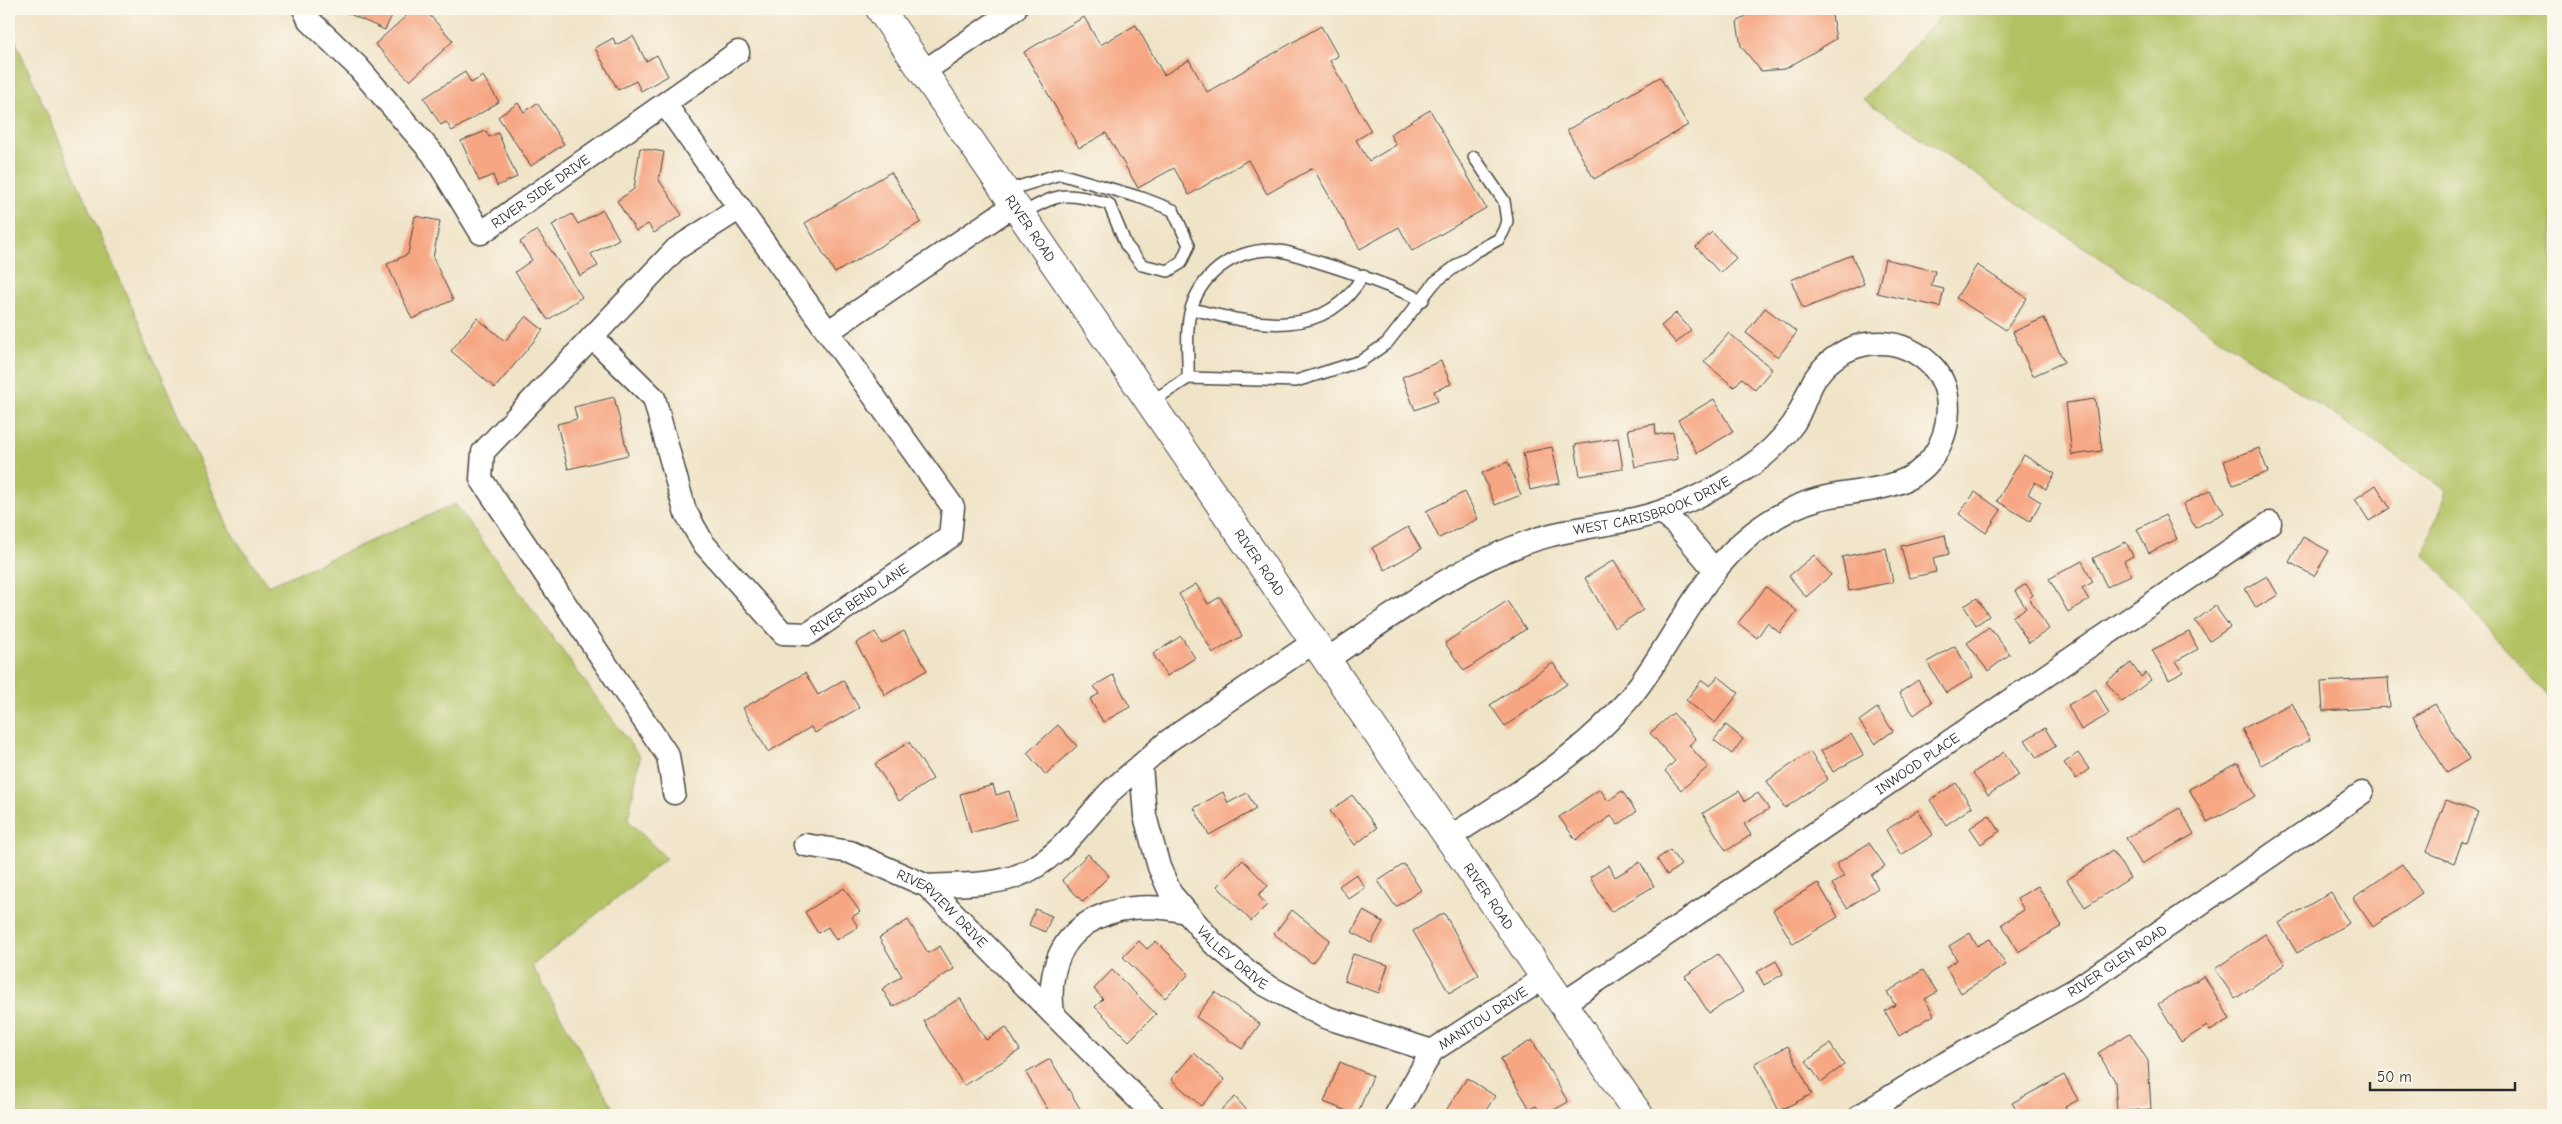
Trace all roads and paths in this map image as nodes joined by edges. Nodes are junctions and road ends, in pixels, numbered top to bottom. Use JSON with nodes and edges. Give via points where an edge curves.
{"nodes":[{"id":1,"x":304,"y":9,"type":"edge"},
{"id":2,"x":880,"y":9,"type":"edge"},
{"id":3,"x":1015,"y":9,"type":"edge"},
{"id":4,"x":738,"y":52,"type":"dead end"},
{"id":5,"x":923,"y":72,"type":"junction"},
{"id":6,"x":665,"y":104,"type":"junction"},
{"id":7,"x":1474,"y":157,"type":"dead end"},
{"id":8,"x":1013,"y":204,"type":"junction"},
{"id":9,"x":740,"y":208,"type":"junction"},
{"id":10,"x":1363,"y":275,"type":"junction"},
{"id":11,"x":1423,"y":300,"type":"junction"},
{"id":12,"x":1192,"y":309,"type":"junction"},
{"id":13,"x":828,"y":331,"type":"junction"},
{"id":14,"x":592,"y":337,"type":"junction"},
{"id":15,"x":1188,"y":378,"type":"junction"},
{"id":16,"x":1149,"y":403,"type":"junction"},
{"id":17,"x":1662,"y":512,"type":"junction"},
{"id":18,"x":2270,"y":523,"type":"dead end"},
{"id":19,"x":1714,"y":569,"type":"junction"},
{"id":20,"x":1320,"y":651,"type":"junction"},
{"id":21,"x":1141,"y":765,"type":"junction"},
{"id":22,"x":674,"y":793,"type":"dead end"},
{"id":23,"x":2362,"y":793,"type":"dead end"},
{"id":24,"x":1448,"y":838,"type":"junction"},
{"id":25,"x":805,"y":845,"type":"dead end"},
{"id":26,"x":927,"y":886,"type":"junction"},
{"id":27,"x":1186,"y":912,"type":"junction"},
{"id":28,"x":1544,"y":978,"type":"junction"},
{"id":29,"x":1562,"y":1004,"type":"junction"},
{"id":30,"x":1053,"y":1014,"type":"junction"},
{"id":31,"x":1432,"y":1051,"type":"junction"},
{"id":32,"x":1154,"y":1115,"type":"edge"},
{"id":33,"x":1396,"y":1115,"type":"edge"},
{"id":34,"x":1639,"y":1115,"type":"edge"},
{"id":35,"x":1861,"y":1115,"type":"edge"}],
"edges":[{"from":1,"to":6,"type":"street","name":"RIVER SIDE DRIVE","via":[[308,20],[358,66],[433,154],[481,233]]},
{"from":2,"to":5,"type":"street","name":"RIVER ROAD"},
{"from":3,"to":5,"type":"street"},
{"from":4,"to":6,"type":"street","name":"RIVER SIDE DRIVE"},
{"from":5,"to":8,"type":"street","name":"RIVER ROAD"},
{"from":6,"to":9,"type":"street","name":"RIVER BEND LANE"},
{"from":7,"to":11,"type":"lane","via":[[1504,201],[1504,230],[1499,239],[1475,252],[1435,282]]},
{"from":8,"to":8,"type":"lane","via":[[1069,194],[1109,204],[1126,244],[1142,265],[1168,271],[1181,263],[1189,245],[1173,210],[1060,174]]},
{"from":8,"to":13,"type":"street"},
{"from":8,"to":16,"type":"street","name":"RIVER ROAD"},
{"from":9,"to":13,"type":"street","name":"RIVER BEND LANE"},
{"from":9,"to":14,"type":"street","via":[[676,249]]},
{"from":10,"to":11,"type":"lane"},
{"from":10,"to":12,"type":"lane","via":[[1339,305],[1294,323],[1249,323]]},
{"from":10,"to":12,"type":"lane","via":[[1271,250],[1247,254],[1225,262],[1208,276]]},
{"from":11,"to":15,"type":"lane","via":[[1387,343],[1361,361],[1329,372],[1296,381]]},
{"from":12,"to":15,"type":"lane","via":[[1188,334]]},
{"from":13,"to":14,"type":"street","name":"RIVER BEND LANE","via":[[953,507],[952,527],[950,537],[808,634],[783,633],[702,543],[685,511],[654,398]]},
{"from":14,"to":22,"type":"street","via":[[483,452],[481,479],[668,756]]},
{"from":15,"to":16,"type":"lane"},
{"from":16,"to":20,"type":"street","name":"RIVER ROAD"},
{"from":17,"to":19,"type":"street"},
{"from":17,"to":19,"type":"street","name":"WEST CARISBROOK DRIVE","via":[[1700,495],[1764,456],[1796,419],[1814,379],[1842,352],[1860,344],[1897,345],[1914,352],[1937,372],[1948,404],[1947,424],[1941,443],[1921,470],[1885,488],[1848,491],[1789,510],[1738,544]]},
{"from":17,"to":20,"type":"street","name":"WEST CARISBROOK DRIVE","via":[[1535,540],[1489,558]]},
{"from":18,"to":29,"type":"street","name":"INWOOD PLACE","via":[[1652,946]]},
{"from":19,"to":24,"type":"street","via":[[1631,696],[1601,727],[1514,796]]},
{"from":20,"to":21,"type":"street","via":[[1168,741]]},
{"from":20,"to":24,"type":"street","name":"RIVER ROAD"},
{"from":21,"to":26,"type":"street","via":[[1111,791],[1070,840],[1032,869],[1012,878]]},
{"from":21,"to":27,"type":"street","name":"VALLEY DRIVE","via":[[1149,838],[1171,894]]},
{"from":23,"to":35,"type":"street","name":"RIVER GLEN ROAD","via":[[2076,989]]},
{"from":24,"to":28,"type":"street","name":"RIVER ROAD"},
{"from":25,"to":26,"type":"street","name":"RIVERVIEW DRIVE","via":[[850,852]]},
{"from":26,"to":30,"type":"street","name":"RIVERVIEW DRIVE"},
{"from":27,"to":30,"type":"street","via":[[1143,906],[1118,909],[1082,927],[1065,944],[1057,959],[1051,980]]},
{"from":27,"to":31,"type":"street","name":"VALLEY DRIVE","via":[[1213,943],[1287,999],[1344,1025]]},
{"from":28,"to":29,"type":"street","name":"RIVER ROAD"},
{"from":28,"to":31,"type":"street","name":"MANITOU DRIVE"},
{"from":29,"to":34,"type":"street","name":"RIVER ROAD"},
{"from":30,"to":32,"type":"street","name":"RIVERVIEW DRIVE"},
{"from":31,"to":33,"type":"street","name":"MANITOU DRIVE"}]}
